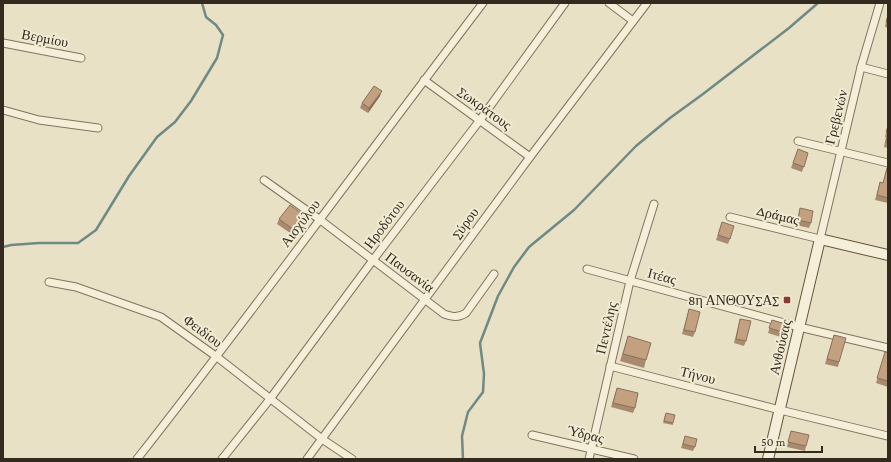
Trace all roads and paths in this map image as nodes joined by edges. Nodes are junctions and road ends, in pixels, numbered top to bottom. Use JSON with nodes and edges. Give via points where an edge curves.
{"nodes":[{"id":1,"x":483,"y":3,"type":"edge"},
{"id":2,"x":565,"y":3,"type":"edge"},
{"id":3,"x":609,"y":3,"type":"edge"},
{"id":4,"x":647,"y":3,"type":"edge"},
{"id":5,"x":880,"y":3,"type":"edge"},
{"id":6,"x":633,"y":21,"type":"junction"},
{"id":7,"x":3,"y":43,"type":"edge"},
{"id":8,"x":81,"y":58,"type":"dead end"},
{"id":9,"x":861,"y":67,"type":"junction"},
{"id":10,"x":888,"y":74,"type":"edge"},
{"id":11,"x":424,"y":80,"type":"junction"},
{"id":12,"x":3,"y":110,"type":"edge"},
{"id":13,"x":480,"y":120,"type":"junction"},
{"id":14,"x":98,"y":128,"type":"dead end"},
{"id":15,"x":798,"y":141,"type":"dead end"},
{"id":16,"x":841,"y":152,"type":"junction"},
{"id":17,"x":530,"y":157,"type":"junction"},
{"id":18,"x":888,"y":163,"type":"edge"},
{"id":19,"x":264,"y":180,"type":"dead end"},
{"id":20,"x":654,"y":204,"type":"dead end"},
{"id":21,"x":730,"y":217,"type":"dead end"},
{"id":22,"x":319,"y":219,"type":"junction"},
{"id":23,"x":820,"y":239,"type":"junction"},
{"id":24,"x":888,"y":255,"type":"edge"},
{"id":25,"x":373,"y":260,"type":"junction"},
{"id":26,"x":586,"y":269,"type":"dead end"},
{"id":27,"x":494,"y":274,"type":"dead end"},
{"id":28,"x":630,"y":281,"type":"junction"},
{"id":29,"x":48,"y":282,"type":"dead end"},
{"id":30,"x":425,"y":299,"type":"junction"},
{"id":31,"x":799,"y":327,"type":"junction"},
{"id":32,"x":888,"y":348,"type":"edge"},
{"id":33,"x":217,"y":357,"type":"junction"},
{"id":34,"x":610,"y":366,"type":"junction"},
{"id":35,"x":270,"y":399,"type":"junction"},
{"id":36,"x":780,"y":410,"type":"junction"},
{"id":37,"x":532,"y":434,"type":"dead end"},
{"id":38,"x":888,"y":436,"type":"edge"},
{"id":39,"x":322,"y":439,"type":"junction"},
{"id":40,"x":591,"y":449,"type":"junction"},
{"id":41,"x":137,"y":459,"type":"edge"},
{"id":42,"x":222,"y":459,"type":"edge"},
{"id":43,"x":307,"y":459,"type":"edge"},
{"id":44,"x":352,"y":459,"type":"edge"},
{"id":45,"x":589,"y":459,"type":"edge"},
{"id":46,"x":634,"y":459,"type":"edge"},
{"id":47,"x":768,"y":459,"type":"edge"}],
"edges":[{"from":1,"to":11,"type":"street","name":"Αισχύλου"},
{"from":2,"to":13,"type":"street","name":"Ηροδότου"},
{"from":3,"to":6,"type":"street"},
{"from":4,"to":6,"type":"street","name":"Σύρου"},
{"from":5,"to":9,"type":"street","name":"Γρεβενών"},
{"from":6,"to":17,"type":"street","name":"Σύρου"},
{"from":7,"to":8,"type":"street","name":"Βερμίου"},
{"from":9,"to":10,"type":"street"},
{"from":9,"to":16,"type":"street","name":"Γρεβενών"},
{"from":11,"to":13,"type":"street","name":"Σωκράτους"},
{"from":11,"to":22,"type":"street","name":"Αισχύλου"},
{"from":12,"to":14,"type":"street","via":[[39,120]]},
{"from":13,"to":17,"type":"street","name":"Σωκράτους"},
{"from":13,"to":25,"type":"street","name":"Ηροδότου"},
{"from":15,"to":16,"type":"street"},
{"from":16,"to":18,"type":"street"},
{"from":16,"to":23,"type":"street","name":"Γρεβενών"},
{"from":17,"to":30,"type":"street","name":"Σύρου"},
{"from":19,"to":22,"type":"street","name":"Παυσανία"},
{"from":20,"to":28,"type":"street","name":"Πεντέλης"},
{"from":21,"to":23,"type":"street","name":"Δράμας"},
{"from":22,"to":25,"type":"street","name":"Παυσανία"},
{"from":22,"to":33,"type":"street","name":"Αισχύλου"},
{"from":23,"to":24,"type":"street"},
{"from":23,"to":31,"type":"street","name":"Ανθούσας"},
{"from":25,"to":30,"type":"street","name":"Παυσανία"},
{"from":25,"to":35,"type":"street","name":"Ηροδότου"},
{"from":26,"to":28,"type":"street","name":"Ιτέας"},
{"from":27,"to":30,"type":"street","name":"Παυσανία","via":[[466,313],[460,317],[444,314]]},
{"from":28,"to":31,"type":"street","name":"Ιτέας"},
{"from":28,"to":34,"type":"street","name":"Πεντέλης"},
{"from":29,"to":33,"type":"street","name":"Φειδίου","via":[[76,287],[161,317]]},
{"from":30,"to":39,"type":"street","name":"Σύρου"},
{"from":31,"to":32,"type":"street","name":"Ιτέας"},
{"from":31,"to":36,"type":"street","name":"Ανθούσας"},
{"from":33,"to":35,"type":"street","name":"Φειδίου"},
{"from":33,"to":41,"type":"street","name":"Αισχύλου"},
{"from":34,"to":36,"type":"street","name":"Τήνου"},
{"from":34,"to":40,"type":"street","name":"Πεντέλης"},
{"from":35,"to":39,"type":"street","name":"Φειδίου"},
{"from":35,"to":42,"type":"street","name":"Ηροδότου"},
{"from":36,"to":38,"type":"street","name":"Τήνου"},
{"from":36,"to":47,"type":"street","name":"Ανθούσας"},
{"from":37,"to":40,"type":"street","name":"Ύδρας"},
{"from":39,"to":43,"type":"street","name":"Σύρου"},
{"from":39,"to":44,"type":"street","name":"Φειδίου"},
{"from":40,"to":45,"type":"street","name":"Πεντέλης"},
{"from":40,"to":46,"type":"street","name":"Ύδρας"}]}
